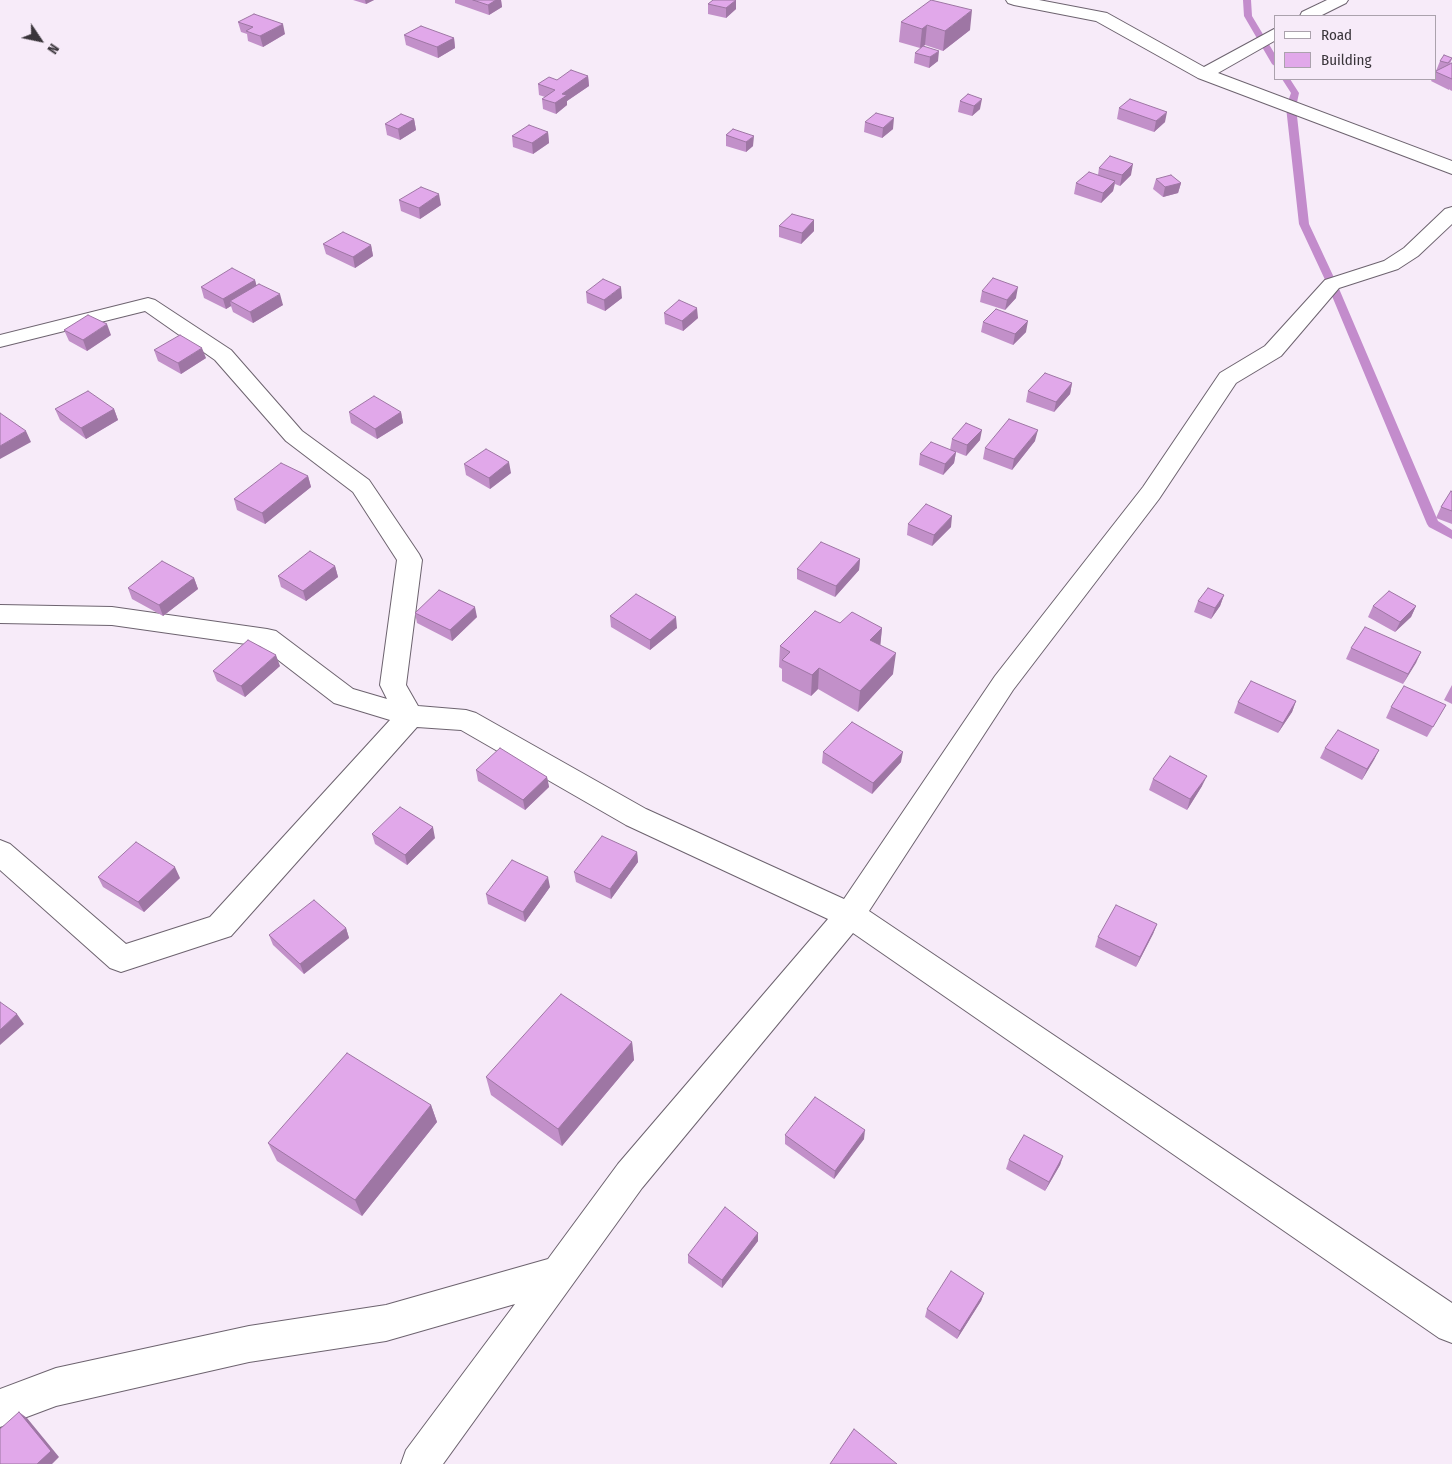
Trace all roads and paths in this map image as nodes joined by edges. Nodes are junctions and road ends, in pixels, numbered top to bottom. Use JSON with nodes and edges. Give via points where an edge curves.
{"nodes":[{"id":1,"x":1014,"y":0,"type":"edge"},
{"id":2,"x":1340,"y":0,"type":"edge"},
{"id":3,"x":1310,"y":15,"type":"edge"},
{"id":4,"x":1274,"y":34,"type":"edge"},
{"id":5,"x":1204,"y":74,"type":"junction"},
{"id":6,"x":1452,"y":168,"type":"edge"},
{"id":7,"x":1452,"y":212,"type":"edge"},
{"id":8,"x":0,"y":341,"type":"edge"},
{"id":9,"x":0,"y":614,"type":"edge"},
{"id":10,"x":410,"y":716,"type":"junction"},
{"id":11,"x":0,"y":852,"type":"edge"},
{"id":12,"x":850,"y":915,"type":"junction"},
{"id":13,"x":560,"y":1273,"type":"junction"},
{"id":14,"x":1452,"y":1325,"type":"edge"},
{"id":15,"x":0,"y":1408,"type":"edge"},
{"id":16,"x":420,"y":1464,"type":"edge"}],
"edges":[{"from":1,"to":5,"type":"street","via":[[1101,17]]},
{"from":2,"to":3,"type":"street"},
{"from":4,"to":5,"type":"street"},
{"from":5,"to":6,"type":"street"},
{"from":7,"to":12,"type":"street","via":[[1411,252],[1391,265],[1332,284],[1273,351],[1228,378],[1151,492],[1004,683]]},
{"from":8,"to":10,"type":"street","via":[[148,304],[223,356],[294,436],[361,486],[410,560],[393,686]]},
{"from":9,"to":10,"type":"street","via":[[112,616],[267,638],[344,696]]},
{"from":10,"to":11,"type":"street","via":[[220,927],[121,959]]},
{"from":10,"to":12,"type":"street","via":[[466,720],[636,817]]},
{"from":12,"to":13,"type":"street","via":[[630,1176]]},
{"from":12,"to":14,"type":"street"},
{"from":13,"to":15,"type":"street","via":[[386,1323],[248,1344],[56,1387]]},
{"from":13,"to":16,"type":"street"}]}
